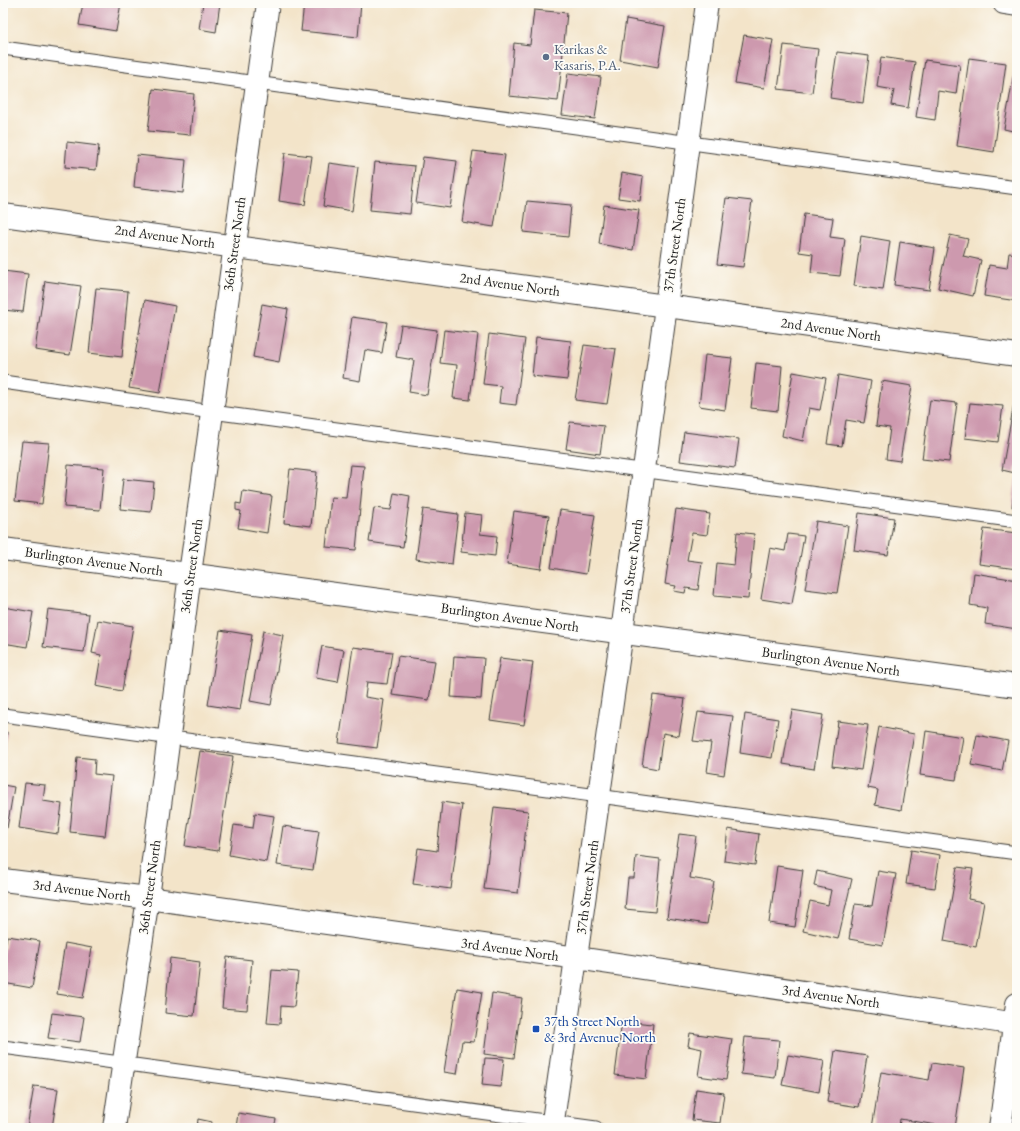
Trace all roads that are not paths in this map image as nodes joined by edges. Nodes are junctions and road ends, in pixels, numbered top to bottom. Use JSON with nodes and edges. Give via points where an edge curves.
{"nodes":[{"id":1,"x":268,"y":3,"type":"edge"},
{"id":2,"x":707,"y":3,"type":"edge"},
{"id":3,"x":1004,"y":3,"type":"edge"},
{"id":4,"x":1017,"y":5,"type":"edge"},
{"id":5,"x":3,"y":48,"type":"edge"},
{"id":6,"x":257,"y":82,"type":"junction"},
{"id":7,"x":688,"y":142,"type":"junction"},
{"id":8,"x":1017,"y":188,"type":"edge"},
{"id":9,"x":3,"y":215,"type":"edge"},
{"id":10,"x":234,"y":245,"type":"junction"},
{"id":11,"x":665,"y":307,"type":"junction"},
{"id":12,"x":1017,"y":355,"type":"edge"},
{"id":13,"x":3,"y":382,"type":"edge"},
{"id":14,"x":212,"y":412,"type":"junction"},
{"id":15,"x":644,"y":470,"type":"junction"},
{"id":16,"x":1017,"y":521,"type":"edge"},
{"id":17,"x":3,"y":549,"type":"edge"},
{"id":18,"x":190,"y":574,"type":"junction"},
{"id":19,"x":622,"y":632,"type":"junction"},
{"id":20,"x":1017,"y":686,"type":"edge"},
{"id":21,"x":3,"y":715,"type":"edge"},
{"id":22,"x":168,"y":738,"type":"junction"},
{"id":23,"x":599,"y":796,"type":"junction"},
{"id":24,"x":1017,"y":853,"type":"edge"},
{"id":25,"x":3,"y":880,"type":"edge"},
{"id":26,"x":148,"y":898,"type":"junction"},
{"id":27,"x":577,"y":958,"type":"junction"},
{"id":28,"x":1016,"y":1017,"type":"edge"},
{"id":29,"x":3,"y":1048,"type":"edge"},
{"id":30,"x":124,"y":1064,"type":"junction"},
{"id":31,"x":552,"y":1125,"type":"edge"},
{"id":32,"x":114,"y":1128,"type":"edge"},
{"id":33,"x":596,"y":1128,"type":"edge"},
{"id":34,"x":1000,"y":1128,"type":"edge"}],
"edges":[{"from":1,"to":6,"type":"street","name":"36th Street North"},
{"from":2,"to":7,"type":"street","name":"37th Street North"},
{"from":3,"to":4,"type":"street"},
{"from":5,"to":6,"type":"lane"},
{"from":6,"to":7,"type":"lane"},
{"from":6,"to":10,"type":"street","name":"36th Street North"},
{"from":7,"to":8,"type":"lane"},
{"from":7,"to":11,"type":"street","name":"37th Street North"},
{"from":9,"to":10,"type":"street","name":"2nd Avenue North"},
{"from":10,"to":11,"type":"street","name":"2nd Avenue North"},
{"from":10,"to":14,"type":"street","name":"36th Street North"},
{"from":11,"to":12,"type":"street","name":"2nd Avenue North"},
{"from":11,"to":15,"type":"street","name":"37th Street North"},
{"from":13,"to":14,"type":"lane"},
{"from":14,"to":15,"type":"lane"},
{"from":14,"to":18,"type":"street","name":"36th Street North"},
{"from":15,"to":16,"type":"lane"},
{"from":15,"to":19,"type":"street","name":"37th Street North"},
{"from":17,"to":18,"type":"street","name":"Burlington Avenue North"},
{"from":18,"to":19,"type":"street","name":"Burlington Avenue North"},
{"from":18,"to":22,"type":"street","name":"36th Street North"},
{"from":19,"to":20,"type":"street","name":"Burlington Avenue North"},
{"from":19,"to":23,"type":"street","name":"37th Street North"},
{"from":21,"to":22,"type":"lane"},
{"from":22,"to":23,"type":"lane"},
{"from":22,"to":26,"type":"street","name":"36th Street North"},
{"from":23,"to":24,"type":"lane"},
{"from":23,"to":27,"type":"street","name":"37th Street North"},
{"from":25,"to":26,"type":"street","name":"3rd Avenue North"},
{"from":26,"to":27,"type":"street","name":"3rd Avenue North"},
{"from":26,"to":30,"type":"street","name":"36th Street North"},
{"from":27,"to":28,"type":"street","name":"3rd Avenue North"},
{"from":27,"to":31,"type":"street","name":"37th Street North"},
{"from":28,"to":34,"type":"street"},
{"from":29,"to":30,"type":"lane"},
{"from":30,"to":31,"type":"lane"},
{"from":30,"to":32,"type":"street","name":"36th Street North"},
{"from":31,"to":33,"type":"lane"}]}
